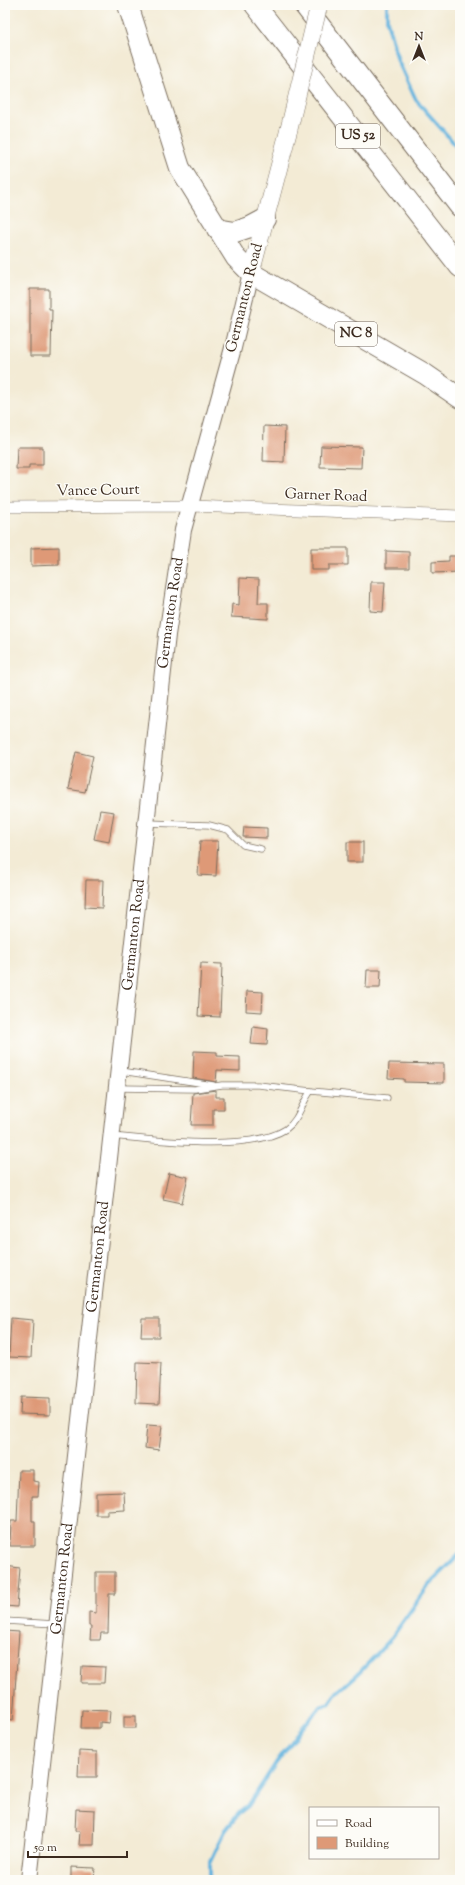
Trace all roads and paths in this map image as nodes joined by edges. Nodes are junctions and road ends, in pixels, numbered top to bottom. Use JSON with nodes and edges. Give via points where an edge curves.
{"nodes":[{"id":1,"x":128,"y":5,"type":"edge"},
{"id":2,"x":255,"y":5,"type":"edge"},
{"id":3,"x":304,"y":5,"type":"edge"},
{"id":4,"x":319,"y":5,"type":"edge"},
{"id":5,"x":460,"y":207,"type":"edge"},
{"id":6,"x":265,"y":219,"type":"junction"},
{"id":7,"x":217,"y":229,"type":"junction"},
{"id":8,"x":460,"y":267,"type":"edge"},
{"id":9,"x":251,"y":273,"type":"junction"},
{"id":10,"x":460,"y":398,"type":"edge"},
{"id":11,"x":191,"y":506,"type":"junction"},
{"id":12,"x":5,"y":507,"type":"edge"},
{"id":13,"x":460,"y":516,"type":"edge"},
{"id":14,"x":145,"y":823,"type":"junction"},
{"id":15,"x":261,"y":849,"type":"dead end"},
{"id":16,"x":118,"y":1070,"type":"junction"},
{"id":17,"x":222,"y":1086,"type":"junction"},
{"id":18,"x":117,"y":1088,"type":"junction"},
{"id":19,"x":311,"y":1090,"type":"junction"},
{"id":20,"x":387,"y":1098,"type":"dead end"},
{"id":21,"x":112,"y":1136,"type":"junction"},
{"id":22,"x":5,"y":1621,"type":"edge"},
{"id":23,"x":58,"y":1624,"type":"junction"},
{"id":24,"x":29,"y":1880,"type":"edge"}],
"edges":[{"from":1,"to":7,"type":"highway","via":[[180,168]]},
{"from":2,"to":8,"type":"highway","number":"US 52"},
{"from":3,"to":5,"type":"highway","number":"US 52"},
{"from":4,"to":6,"type":"main road","name":"Germanton Road","bridge":true},
{"from":6,"to":7,"type":"highway","via":[[235,232]]},
{"from":6,"to":9,"type":"main road","name":"Germanton Road"},
{"from":7,"to":9,"type":"highway","via":[[236,258]]},
{"from":9,"to":10,"type":"highway","number":"NC 8","via":[[425,374]]},
{"from":9,"to":11,"type":"main road","name":"Germanton Road"},
{"from":11,"to":12,"type":"street","name":"Vance Court"},
{"from":11,"to":13,"type":"street","name":"Garner Road"},
{"from":11,"to":14,"type":"main road","name":"Germanton Road","via":[[183,530],[167,635]]},
{"from":14,"to":15,"type":"lane","via":[[209,825],[228,830],[244,845]]},
{"from":14,"to":16,"type":"main road","name":"Germanton Road"},
{"from":16,"to":17,"type":"lane"},
{"from":16,"to":18,"type":"main road","name":"Germanton Road"},
{"from":17,"to":18,"type":"lane","via":[[195,1089]]},
{"from":17,"to":19,"type":"lane","via":[[258,1085]]},
{"from":18,"to":21,"type":"main road","name":"Germanton Road"},
{"from":19,"to":20,"type":"lane"},
{"from":19,"to":21,"type":"lane","via":[[297,1117],[286,1129],[269,1135],[221,1143]]},
{"from":21,"to":23,"type":"main road","name":"Germanton Road"},
{"from":22,"to":23,"type":"lane"},
{"from":23,"to":24,"type":"main road","name":"Germanton Road"}]}
